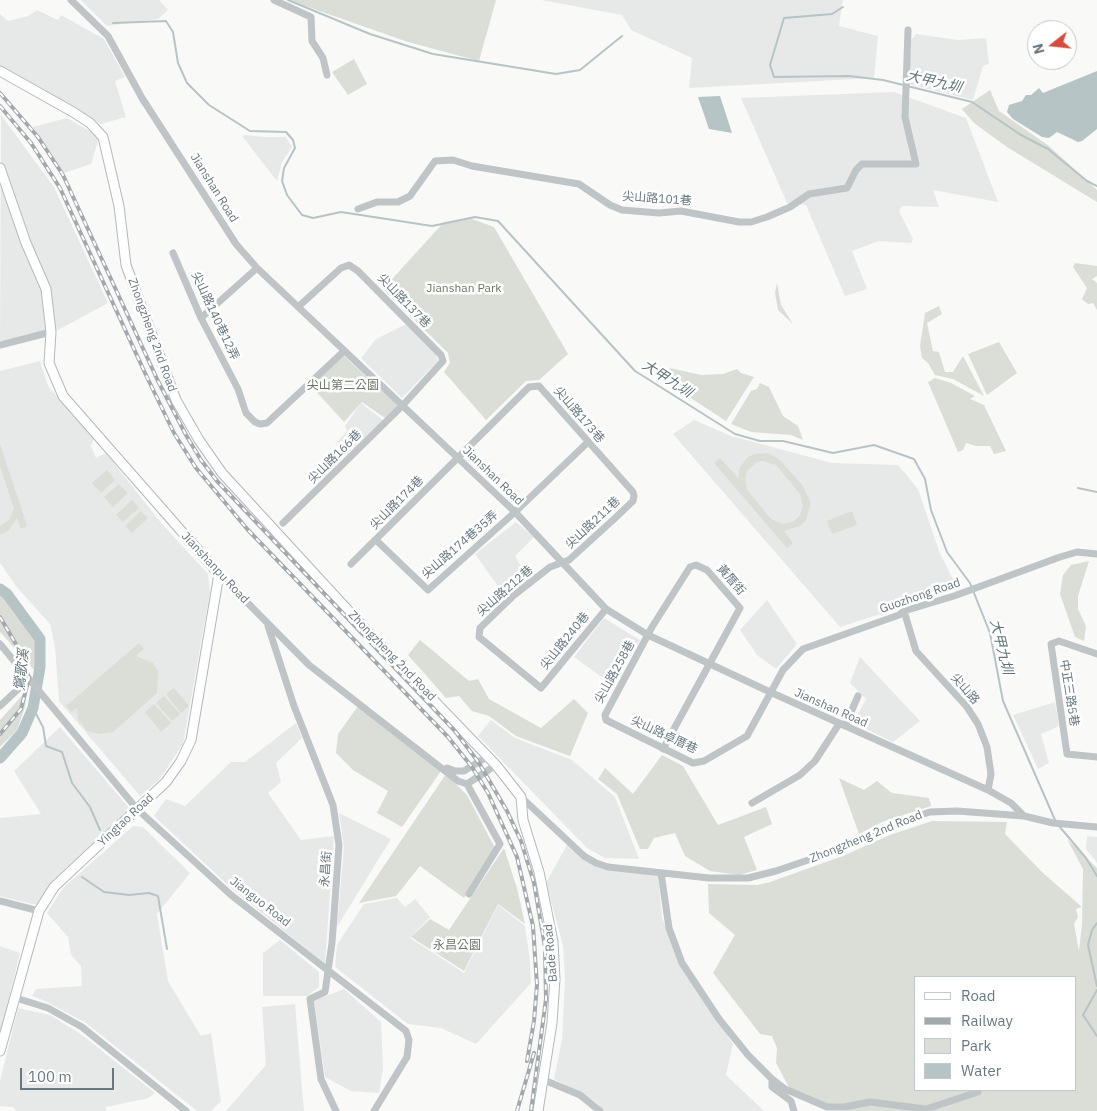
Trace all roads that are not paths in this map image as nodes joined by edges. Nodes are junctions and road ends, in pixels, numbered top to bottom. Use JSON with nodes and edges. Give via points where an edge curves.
{"nodes":[{"id":1,"x":71,"y":0,"type":"edge"},
{"id":2,"x":274,"y":0,"type":"edge"},
{"id":3,"x":908,"y":30,"type":"dead end"},
{"id":4,"x":0,"y":71,"type":"edge"},
{"id":5,"x":327,"y":75,"type":"dead end"},
{"id":6,"x":0,"y":168,"type":"edge"},
{"id":7,"x":358,"y":209,"type":"dead end"},
{"id":8,"x":173,"y":253,"type":"dead end"},
{"id":9,"x":257,"y":268,"type":"junction"},
{"id":10,"x":298,"y":307,"type":"junction"},
{"id":11,"x":201,"y":318,"type":"junction"},
{"id":12,"x":51,"y":332,"type":"junction"},
{"id":13,"x":0,"y":344,"type":"edge"},
{"id":14,"x":343,"y":352,"type":"junction"},
{"id":15,"x":403,"y":405,"type":"junction"},
{"id":16,"x":587,"y":443,"type":"junction"},
{"id":17,"x":458,"y":458,"type":"junction"},
{"id":18,"x":634,"y":496,"type":"joint"},
{"id":19,"x":515,"y":512,"type":"junction"},
{"id":20,"x":283,"y":523,"type":"dead end"},
{"id":21,"x":376,"y":540,"type":"junction"},
{"id":22,"x":1097,"y":554,"type":"edge"},
{"id":23,"x":563,"y":562,"type":"junction"},
{"id":24,"x":351,"y":564,"type":"dead end"},
{"id":25,"x":219,"y":574,"type":"junction"},
{"id":26,"x":606,"y":609,"type":"junction"},
{"id":27,"x":904,"y":611,"type":"junction"},
{"id":28,"x":268,"y":626,"type":"junction"},
{"id":29,"x":648,"y":635,"type":"junction"},
{"id":30,"x":0,"y":644,"type":"edge"},
{"id":31,"x":1097,"y":654,"type":"edge"},
{"id":32,"x":710,"y":664,"type":"junction"},
{"id":33,"x":30,"y":680,"type":"junction"},
{"id":34,"x":541,"y":688,"type":"joint"},
{"id":35,"x":770,"y":692,"type":"junction"},
{"id":36,"x":858,"y":696,"type":"dead end"},
{"id":37,"x":0,"y":706,"type":"edge"},
{"id":38,"x":606,"y":720,"type":"joint"},
{"id":39,"x":842,"y":725,"type":"junction"},
{"id":40,"x":663,"y":748,"type":"junction"},
{"id":41,"x":488,"y":756,"type":"junction"},
{"id":42,"x":1097,"y":756,"type":"edge"},
{"id":43,"x":438,"y":763,"type":"junction"},
{"id":44,"x":496,"y":765,"type":"junction"},
{"id":45,"x":466,"y":784,"type":"junction"},
{"id":46,"x":988,"y":790,"type":"junction"},
{"id":47,"x":521,"y":796,"type":"junction"},
{"id":48,"x":752,"y":803,"type":"dead end"},
{"id":49,"x":137,"y":809,"type":"junction"},
{"id":50,"x":1024,"y":816,"type":"junction"},
{"id":51,"x":1097,"y":827,"type":"edge"},
{"id":52,"x":661,"y":873,"type":"junction"},
{"id":53,"x":469,"y":894,"type":"dead end"},
{"id":54,"x":0,"y":901,"type":"edge"},
{"id":55,"x":39,"y":911,"type":"junction"},
{"id":56,"x":328,"y":972,"type":"junction"},
{"id":57,"x":16,"y":998,"type":"junction"},
{"id":58,"x":0,"y":1051,"type":"edge"},
{"id":59,"x":544,"y":1080,"type":"junction"},
{"id":60,"x":772,"y":1080,"type":"junction"},
{"id":61,"x":978,"y":1092,"type":"dead end"},
{"id":62,"x":186,"y":1111,"type":"edge"},
{"id":63,"x":336,"y":1111,"type":"edge"},
{"id":64,"x":374,"y":1111,"type":"edge"},
{"id":65,"x":538,"y":1111,"type":"edge"},
{"id":66,"x":600,"y":1111,"type":"edge"},
{"id":67,"x":794,"y":1111,"type":"edge"}],
"edges":[{"from":1,"to":9,"type":"street","name":"Jianshan Road","via":[[108,36],[142,98],[236,244]]},
{"from":2,"to":5,"type":"street","via":[[311,17],[312,41],[323,58]]},
{"from":3,"to":7,"type":"street","name":"尖山路101巷","via":[[906,126],[916,164],[862,164],[847,188],[809,194],[790,207],[751,222],[681,211],[622,210],[580,184],[453,160],[435,161],[410,196],[398,202],[377,202]]},
{"from":4,"to":41,"type":"main road","name":"Zhongzheng 2nd Road","via":[[73,112],[103,138],[119,206],[126,265],[176,400],[222,473],[368,632]]},
{"from":6,"to":12,"type":"main road","name":"Jianshanpu Road","via":[[46,289]]},
{"from":8,"to":11,"type":"street","name":"尖山路140巷12弄"},
{"from":9,"to":10,"type":"street","name":"Jianshan Road"},
{"from":9,"to":11,"type":"street"},
{"from":10,"to":14,"type":"street","name":"Jianshan Road"},
{"from":10,"to":15,"type":"street","name":"尖山路137巷","via":[[341,268],[349,265],[358,270],[441,355],[443,361]]},
{"from":11,"to":14,"type":"street","name":"尖山路140巷12弄","via":[[238,389],[246,413],[260,424],[267,423]]},
{"from":12,"to":13,"type":"street"},
{"from":12,"to":25,"type":"main road","name":"Jianshanpu Road","via":[[49,363],[63,396]]},
{"from":14,"to":15,"type":"street","name":"Jianshan Road"},
{"from":15,"to":17,"type":"street","name":"Jianshan Road"},
{"from":15,"to":20,"type":"street","name":"尖山路166巷"},
{"from":16,"to":17,"type":"street","name":"尖山路173巷","via":[[538,386],[529,387]]},
{"from":16,"to":18,"type":"street","name":"尖山路173巷"},
{"from":16,"to":19,"type":"street"},
{"from":17,"to":19,"type":"street","name":"Jianshan Road"},
{"from":17,"to":21,"type":"street","name":"尖山路174巷"},
{"from":18,"to":23,"type":"street","name":"尖山路211巷","via":[[633,501],[613,520]]},
{"from":19,"to":21,"type":"street","name":"尖山路174巷35弄","via":[[428,590]]},
{"from":19,"to":23,"type":"street","name":"Jianshan Road"},
{"from":21,"to":24,"type":"street","name":"尖山路174巷"},
{"from":22,"to":27,"type":"street","name":"Guozhong Road","via":[[1077,552]]},
{"from":23,"to":26,"type":"street","name":"Jianshan Road"},
{"from":23,"to":34,"type":"street","name":"尖山路212巷","via":[[513,596],[480,628],[479,637],[485,643]]},
{"from":25,"to":28,"type":"street","name":"Jianshanpu Road"},
{"from":25,"to":49,"type":"main road","name":"Yingtao Road","via":[[191,740],[166,782]]},
{"from":26,"to":29,"type":"street","name":"Jianshan Road"},
{"from":26,"to":34,"type":"street","name":"尖山路240巷"},
{"from":27,"to":35,"type":"street","name":"Guozhong Road","via":[[803,649],[782,670]]},
{"from":27,"to":46,"type":"street","name":"尖山路","via":[[916,651],[968,707],[978,724],[991,774]]},
{"from":28,"to":43,"type":"street","name":"Jianshanpu Road","via":[[309,665]]},
{"from":28,"to":56,"type":"street","name":"永昌街","via":[[294,706],[333,805],[339,845]]},
{"from":29,"to":32,"type":"street","name":"Jianshan Road"},
{"from":29,"to":32,"type":"street","name":"黃厝街","via":[[690,567],[702,567],[740,608]]},
{"from":29,"to":38,"type":"street","name":"尖山路258巷","via":[[606,710]]},
{"from":30,"to":33,"type":"street"},
{"from":31,"to":42,"type":"street","name":"中正三路5巷","via":[[1059,641],[1051,644],[1067,754]]},
{"from":32,"to":35,"type":"street","name":"Jianshan Road"},
{"from":32,"to":40,"type":"street"},
{"from":33,"to":37,"type":"street"},
{"from":33,"to":49,"type":"street","name":"Jianguo Road"},
{"from":35,"to":39,"type":"street","name":"Jianshan Road"},
{"from":35,"to":40,"type":"street","name":"尖山路卓厝巷","via":[[747,736],[704,761],[692,764]]},
{"from":36,"to":39,"type":"street"},
{"from":38,"to":40,"type":"street","name":"尖山路卓厝巷"},
{"from":39,"to":46,"type":"street","name":"Jianshan Road"},
{"from":39,"to":48,"type":"street","via":[[800,775]]},
{"from":41,"to":43,"type":"street","name":"Jianshanpu Road","via":[[464,771],[455,771]]},
{"from":41,"to":44,"type":"main road","name":"Zhongzheng 2nd Road"},
{"from":43,"to":45,"type":"street","name":"Jianshanpu Road"},
{"from":44,"to":45,"type":"street"},
{"from":44,"to":47,"type":"main road","name":"Zhongzheng 2nd Road"},
{"from":45,"to":53,"type":"street","via":[[500,844]]},
{"from":46,"to":50,"type":"street","name":"Jianshan Road","via":[[1011,803]]},
{"from":47,"to":52,"type":"street","name":"Zhongzheng 2nd Road","via":[[590,860],[608,867]]},
{"from":47,"to":59,"type":"main road","name":"Bade Road","via":[[523,820],[539,872],[553,942],[552,1023]]},
{"from":49,"to":55,"type":"main road","name":"Yingtao Road","via":[[54,887]]},
{"from":49,"to":56,"type":"street","name":"Jianguo Road","via":[[231,895]]},
{"from":50,"to":51,"type":"street","name":"Zhongzheng 2nd Road"},
{"from":50,"to":52,"type":"street","name":"Zhongzheng 2nd Road","via":[[930,812],[815,859],[759,876],[709,878]]},
{"from":52,"to":60,"type":"street","via":[[669,928],[682,962],[719,1019]]},
{"from":54,"to":55,"type":"street"},
{"from":55,"to":57,"type":"main road","name":"Yingtao Road"},
{"from":56,"to":63,"type":"street","name":"永昌街","via":[[325,992],[310,999],[321,1079]]},
{"from":56,"to":64,"type":"street","name":"Jianguo Road","via":[[406,1031],[409,1040],[407,1057]]},
{"from":57,"to":58,"type":"main road","name":"Yingtao Road"},
{"from":57,"to":62,"type":"street","via":[[48,1008],[82,1027]]},
{"from":59,"to":65,"type":"main road","name":"Bade Road"},
{"from":59,"to":66,"type":"street","via":[[580,1095]]},
{"from":60,"to":61,"type":"street","via":[[793,1094],[827,1107],[870,1102],[926,1109]]},
{"from":60,"to":67,"type":"street","via":[[772,1087],[791,1101]]}]}
